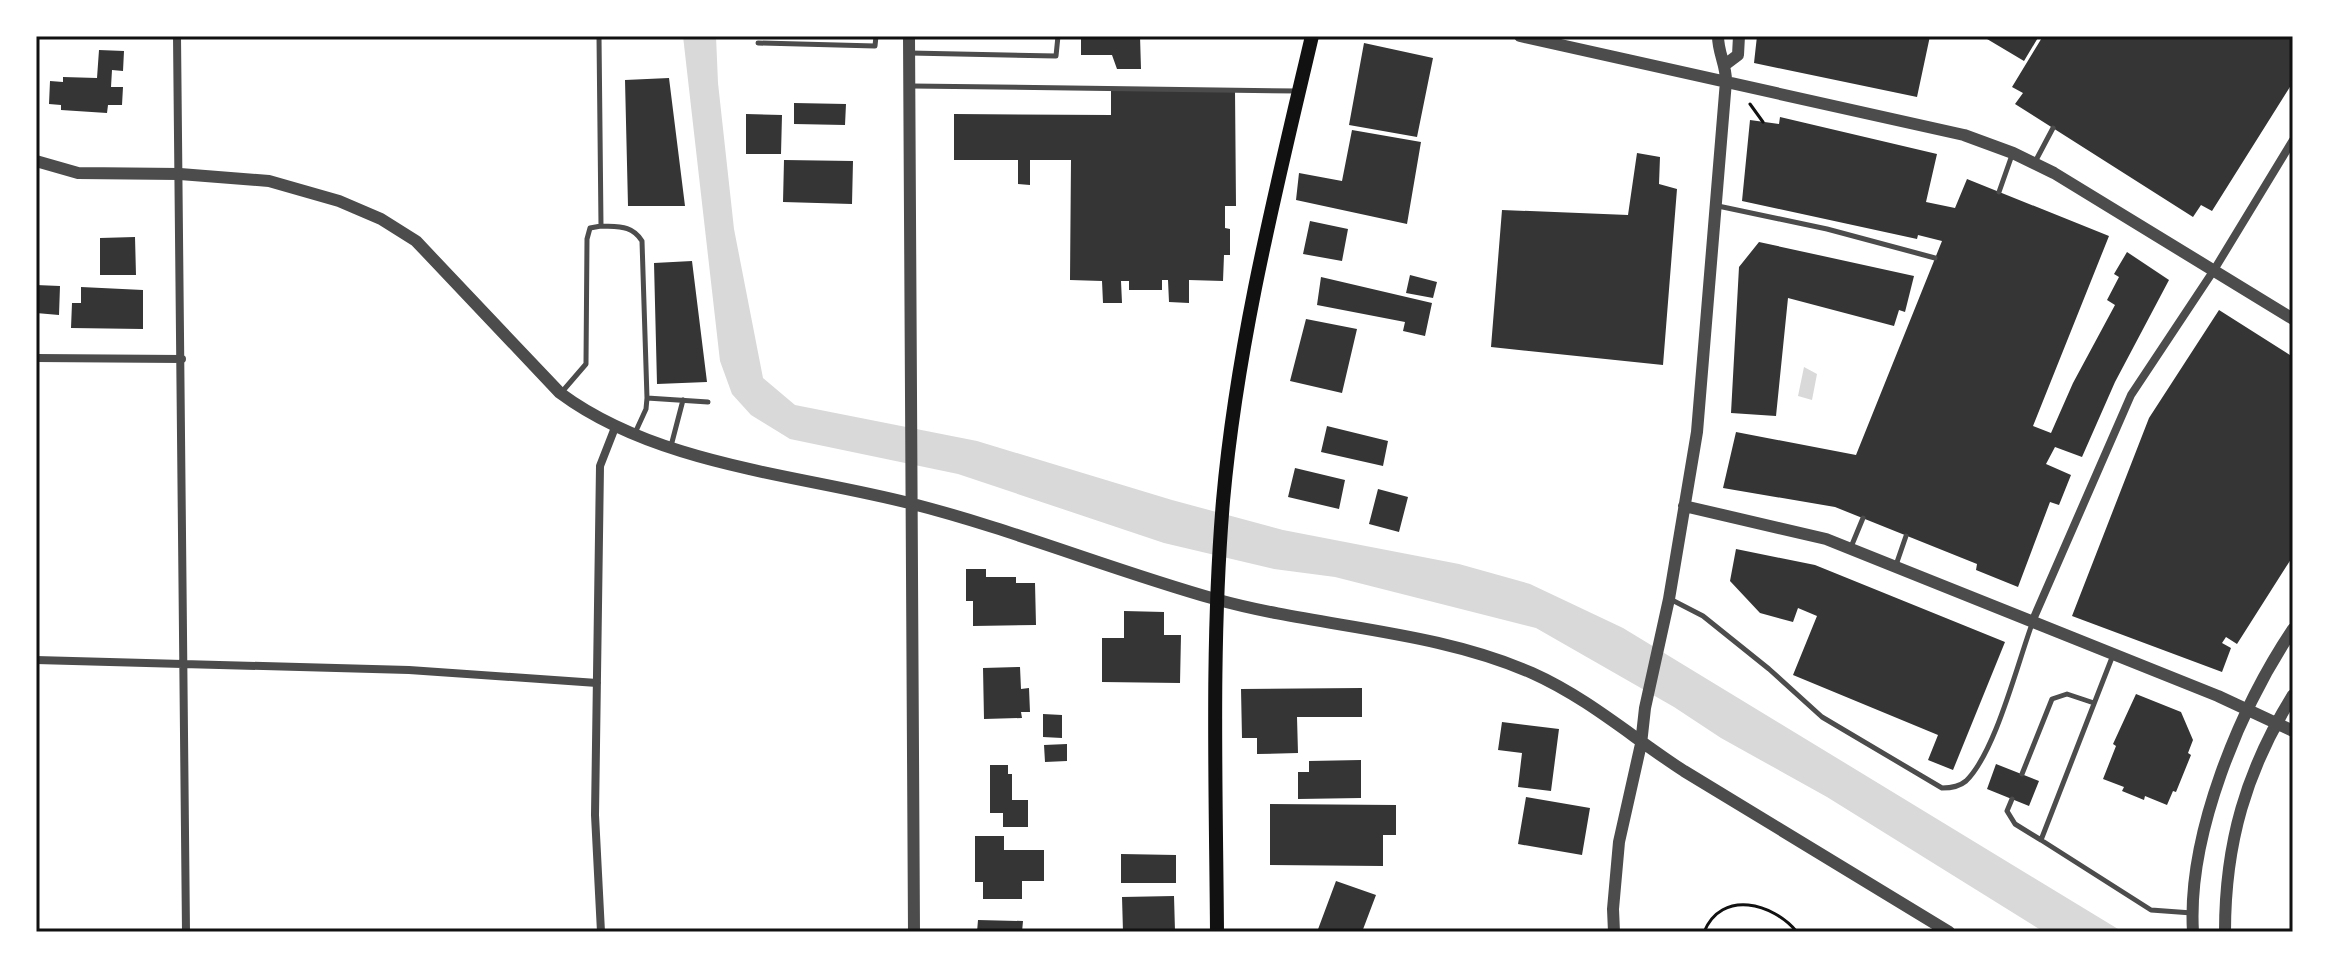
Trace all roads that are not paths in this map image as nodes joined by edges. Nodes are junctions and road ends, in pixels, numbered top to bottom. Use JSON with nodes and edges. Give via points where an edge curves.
{"nodes":[{"id":1,"x":177,"y":36,"type":"edge"},
{"id":2,"x":599,"y":36,"type":"edge"},
{"id":3,"x":876,"y":36,"type":"edge"},
{"id":4,"x":909,"y":36,"type":"edge"},
{"id":5,"x":1058,"y":36,"type":"edge"},
{"id":6,"x":1312,"y":36,"type":"edge"},
{"id":7,"x":1520,"y":36,"type":"edge"},
{"id":8,"x":1718,"y":36,"type":"edge"},
{"id":9,"x":1739,"y":36,"type":"edge"},
{"id":10,"x":1544,"y":39,"type":"edge"},
{"id":11,"x":758,"y":43,"type":"dead end"},
{"id":12,"x":909,"y":53,"type":"junction"},
{"id":13,"x":1726,"y":64,"type":"junction"},
{"id":14,"x":1726,"y":81,"type":"junction"},
{"id":15,"x":909,"y":85,"type":"junction"},
{"id":16,"x":1299,"y":91,"type":"junction"},
{"id":17,"x":2053,"y":128,"type":"dead end"},
{"id":18,"x":2293,"y":140,"type":"edge"},
{"id":19,"x":2013,"y":153,"type":"junction"},
{"id":20,"x":36,"y":161,"type":"edge"},
{"id":21,"x":2035,"y":163,"type":"junction"},
{"id":22,"x":180,"y":174,"type":"junction"},
{"id":23,"x":1999,"y":192,"type":"dead end"},
{"id":24,"x":1716,"y":205,"type":"junction"},
{"id":25,"x":601,"y":226,"type":"junction"},
{"id":26,"x":1935,"y":258,"type":"dead end"},
{"id":27,"x":2214,"y":270,"type":"junction"},
{"id":28,"x":2293,"y":319,"type":"edge"},
{"id":29,"x":36,"y":358,"type":"edge"},
{"id":30,"x":182,"y":359,"type":"junction"},
{"id":31,"x":560,"y":393,"type":"junction"},
{"id":32,"x":647,"y":398,"type":"junction"},
{"id":33,"x":683,"y":400,"type":"junction"},
{"id":34,"x":708,"y":402,"type":"dead end"},
{"id":35,"x":616,"y":425,"type":"junction"},
{"id":36,"x":635,"y":433,"type":"junction"},
{"id":37,"x":671,"y":447,"type":"junction"},
{"id":38,"x":911,"y":503,"type":"junction"},
{"id":39,"x":1684,"y":506,"type":"junction"},
{"id":40,"x":1863,"y":518,"type":"dead end"},
{"id":41,"x":1906,"y":536,"type":"dead end"},
{"id":42,"x":1851,"y":548,"type":"junction"},
{"id":43,"x":1895,"y":566,"type":"junction"},
{"id":44,"x":1669,"y":599,"type":"junction"},
{"id":45,"x":1217,"y":600,"type":"junction"},
{"id":46,"x":2032,"y":622,"type":"junction"},
{"id":47,"x":2293,"y":629,"type":"edge"},
{"id":48,"x":2113,"y":654,"type":"junction"},
{"id":49,"x":36,"y":660,"type":"edge"},
{"id":50,"x":184,"y":666,"type":"junction"},
{"id":51,"x":597,"y":683,"type":"junction"},
{"id":52,"x":2293,"y":695,"type":"edge"},
{"id":53,"x":2094,"y":703,"type":"junction"},
{"id":54,"x":2248,"y":708,"type":"junction"},
{"id":55,"x":2276,"y":722,"type":"junction"},
{"id":56,"x":2293,"y":731,"type":"edge"},
{"id":57,"x":1641,"y":744,"type":"junction"},
{"id":58,"x":2022,"y":774,"type":"dead end"},
{"id":59,"x":2012,"y":799,"type":"dead end"},
{"id":60,"x":2041,"y":840,"type":"junction"},
{"id":61,"x":2192,"y":913,"type":"junction"},
{"id":62,"x":186,"y":932,"type":"edge"},
{"id":63,"x":601,"y":932,"type":"edge"},
{"id":64,"x":914,"y":932,"type":"edge"},
{"id":65,"x":1217,"y":932,"type":"edge"},
{"id":66,"x":1614,"y":932,"type":"edge"},
{"id":67,"x":1949,"y":932,"type":"edge"},
{"id":68,"x":2193,"y":932,"type":"edge"},
{"id":69,"x":2225,"y":932,"type":"edge"}],
"edges":[{"from":1,"to":22,"type":"street"},
{"from":2,"to":25,"type":"lane"},
{"from":3,"to":11,"type":"lane","via":[[875,46]]},
{"from":4,"to":12,"type":"street"},
{"from":5,"to":12,"type":"lane","via":[[1056,56]]},
{"from":6,"to":16,"type":"main road"},
{"from":7,"to":10,"type":"street"},
{"from":8,"to":13,"type":"street"},
{"from":9,"to":13,"type":"street","via":[[1738,55]]},
{"from":10,"to":14,"type":"street"},
{"from":12,"to":15,"type":"street"},
{"from":13,"to":14,"type":"street"},
{"from":14,"to":19,"type":"street","via":[[1964,135]]},
{"from":14,"to":24,"type":"street"},
{"from":15,"to":16,"type":"lane"},
{"from":15,"to":38,"type":"street"},
{"from":16,"to":45,"type":"main road","via":[[1251,313],[1223,499]]},
{"from":17,"to":21,"type":"lane"},
{"from":18,"to":27,"type":"street"},
{"from":19,"to":21,"type":"street"},
{"from":19,"to":23,"type":"lane"},
{"from":20,"to":22,"type":"street","via":[[78,173]]},
{"from":21,"to":27,"type":"street"},
{"from":22,"to":30,"type":"street"},
{"from":22,"to":31,"type":"street","via":[[269,181],[381,219],[416,241]]},
{"from":24,"to":26,"type":"lane"},
{"from":24,"to":39,"type":"street","via":[[1697,432]]},
{"from":25,"to":31,"type":"lane","via":[[590,228],[587,239],[586,364]]},
{"from":25,"to":32,"type":"lane","via":[[627,228],[642,241]]},
{"from":27,"to":28,"type":"street"},
{"from":27,"to":46,"type":"street","via":[[2131,395]]},
{"from":29,"to":30,"type":"street"},
{"from":30,"to":50,"type":"street"},
{"from":31,"to":35,"type":"street"},
{"from":32,"to":33,"type":"lane"},
{"from":32,"to":36,"type":"lane"},
{"from":33,"to":34,"type":"lane"},
{"from":33,"to":37,"type":"lane"},
{"from":35,"to":36,"type":"street"},
{"from":35,"to":51,"type":"street","via":[[600,466]]},
{"from":36,"to":37,"type":"street"},
{"from":37,"to":38,"type":"street"},
{"from":38,"to":45,"type":"street"},
{"from":38,"to":64,"type":"street"},
{"from":39,"to":42,"type":"street"},
{"from":39,"to":44,"type":"street"},
{"from":40,"to":42,"type":"lane"},
{"from":41,"to":43,"type":"lane"},
{"from":42,"to":43,"type":"street"},
{"from":43,"to":46,"type":"street"},
{"from":44,"to":46,"type":"lane","via":[[1703,616],[1822,717],[1942,788],[1964,783],[1985,756]]},
{"from":44,"to":57,"type":"street"},
{"from":45,"to":57,"type":"street","via":[[1457,647],[1568,692]]},
{"from":45,"to":65,"type":"main road"},
{"from":46,"to":48,"type":"street"},
{"from":47,"to":54,"type":"street"},
{"from":48,"to":53,"type":"lane"},
{"from":48,"to":54,"type":"street"},
{"from":49,"to":50,"type":"street"},
{"from":50,"to":51,"type":"street","via":[[409,670]]},
{"from":50,"to":62,"type":"street"},
{"from":51,"to":63,"type":"street","via":[[595,815]]},
{"from":52,"to":55,"type":"street"},
{"from":53,"to":58,"type":"lane","via":[[2067,694],[2052,699]]},
{"from":53,"to":60,"type":"lane"},
{"from":54,"to":55,"type":"street"},
{"from":54,"to":61,"type":"street","via":[[2204,832]]},
{"from":55,"to":56,"type":"street"},
{"from":55,"to":69,"type":"street","via":[[2244,793],[2235,828]]},
{"from":57,"to":66,"type":"street","via":[[1619,842]]},
{"from":57,"to":67,"type":"street"},
{"from":59,"to":60,"type":"lane","via":[[2007,811],[2015,824]]},
{"from":60,"to":61,"type":"lane","via":[[2151,910]]},
{"from":61,"to":68,"type":"street"}]}
